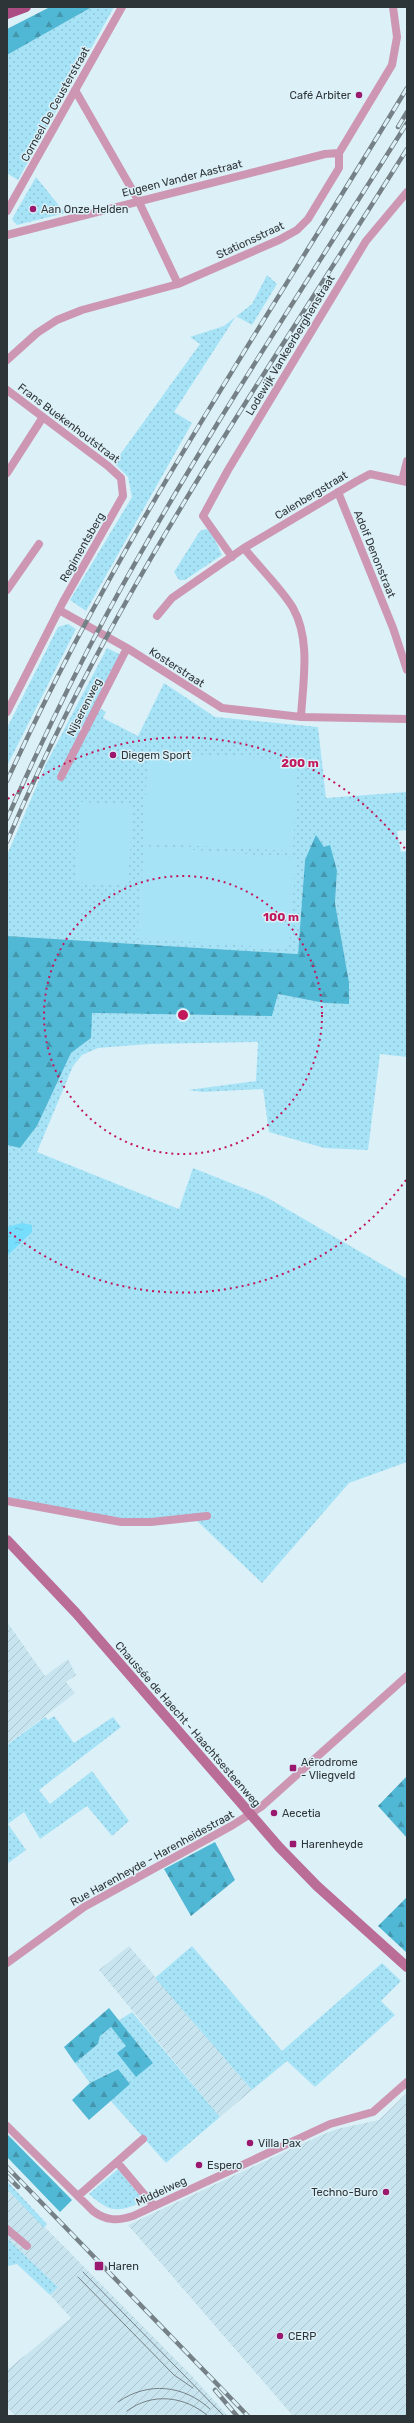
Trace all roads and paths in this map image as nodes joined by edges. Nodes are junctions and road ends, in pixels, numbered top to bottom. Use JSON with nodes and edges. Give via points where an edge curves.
{"nodes":[{"id":1,"x":26,"y":7,"type":"edge"},
{"id":2,"x":122,"y":7,"type":"edge"},
{"id":3,"x":393,"y":7,"type":"edge"},
{"id":4,"x":7,"y":14,"type":"edge"},
{"id":5,"x":75,"y":90,"type":"junction"},
{"id":6,"x":339,"y":154,"type":"junction"},
{"id":7,"x":407,"y":192,"type":"edge"},
{"id":8,"x":138,"y":200,"type":"junction"},
{"id":9,"x":7,"y":211,"type":"edge"},
{"id":10,"x":7,"y":235,"type":"edge"},
{"id":11,"x":178,"y":284,"type":"junction"},
{"id":12,"x":7,"y":360,"type":"edge"},
{"id":13,"x":7,"y":390,"type":"edge"},
{"id":14,"x":42,"y":417,"type":"junction"},
{"id":15,"x":407,"y":461,"type":"edge"},
{"id":16,"x":7,"y":473,"type":"edge"},
{"id":17,"x":405,"y":482,"type":"edge"},
{"id":18,"x":338,"y":492,"type":"junction"},
{"id":19,"x":123,"y":496,"type":"joint"},
{"id":20,"x":39,"y":544,"type":"dead end"},
{"id":21,"x":244,"y":548,"type":"junction"},
{"id":22,"x":232,"y":557,"type":"junction"},
{"id":23,"x":7,"y":590,"type":"edge"},
{"id":24,"x":59,"y":610,"type":"junction"},
{"id":25,"x":157,"y":616,"type":"dead end"},
{"id":26,"x":127,"y":648,"type":"junction"},
{"id":27,"x":407,"y":670,"type":"edge"},
{"id":28,"x":7,"y":712,"type":"edge"},
{"id":29,"x":301,"y":717,"type":"junction"},
{"id":30,"x":407,"y":719,"type":"edge"},
{"id":31,"x":61,"y":777,"type":"dead end"},
{"id":32,"x":7,"y":1501,"type":"edge"},
{"id":33,"x":207,"y":1516,"type":"dead end"},
{"id":34,"x":7,"y":1540,"type":"edge"},
{"id":35,"x":407,"y":1676,"type":"edge"},
{"id":36,"x":250,"y":1814,"type":"junction"},
{"id":37,"x":7,"y":1964,"type":"edge"},
{"id":38,"x":407,"y":1967,"type":"edge"},
{"id":39,"x":407,"y":2082,"type":"edge"},
{"id":40,"x":7,"y":2126,"type":"edge"},
{"id":41,"x":143,"y":2139,"type":"dead end"},
{"id":42,"x":117,"y":2162,"type":"junction"},
{"id":43,"x":78,"y":2196,"type":"junction"},
{"id":44,"x":154,"y":2206,"type":"junction"},
{"id":45,"x":7,"y":2228,"type":"edge"},
{"id":46,"x":27,"y":2246,"type":"dead end"}],
"edges":[{"from":1,"to":4,"type":"main road"},
{"from":2,"to":5,"type":"street","name":"Corneel De Ceusterstraat"},
{"from":3,"to":6,"type":"street","name":"Stationsstraat","via":[[397,37],[392,65]]},
{"from":5,"to":8,"type":"street"},
{"from":5,"to":9,"type":"street","name":"Corneel De Ceusterstraat"},
{"from":6,"to":8,"type":"street","name":"Eugeen Vander Aastraat","via":[[325,154]]},
{"from":6,"to":11,"type":"street","name":"Stationsstraat","via":[[339,168],[308,219],[297,230]]},
{"from":7,"to":22,"type":"street","name":"Lodewijk Vankeerberghenstraat","via":[[366,241],[203,516]]},
{"from":8,"to":10,"type":"street","name":"Eugeen Vander Aastraat"},
{"from":8,"to":11,"type":"street"},
{"from":11,"to":12,"type":"street","name":"Stationsstraat","via":[[82,310],[57,320]]},
{"from":13,"to":14,"type":"street","name":"Frans Buekenhoutstraat"},
{"from":14,"to":16,"type":"street"},
{"from":14,"to":19,"type":"street","name":"Frans Buekenhoutstraat","via":[[121,478]]},
{"from":15,"to":17,"type":"street"},
{"from":17,"to":18,"type":"street","name":"Calenbergstraat","via":[[370,474]]},
{"from":18,"to":21,"type":"street","name":"Calenbergstraat"},
{"from":18,"to":27,"type":"street","name":"Adolf Denonstraat","via":[[393,628]]},
{"from":19,"to":24,"type":"street","name":"Regimentsberg"},
{"from":20,"to":23,"type":"street"},
{"from":21,"to":22,"type":"street","name":"Calenbergstraat"},
{"from":21,"to":29,"type":"street","via":[[292,607],[300,626],[304,646]]},
{"from":22,"to":25,"type":"street","name":"Calenbergstraat","via":[[172,598]]},
{"from":24,"to":26,"type":"street","name":"Kosterstraat"},
{"from":24,"to":28,"type":"street"},
{"from":26,"to":29,"type":"street","name":"Kosterstraat","via":[[222,708]]},
{"from":26,"to":31,"type":"street","name":"Nijserenweg"},
{"from":29,"to":30,"type":"street","name":"Kosterstraat"},
{"from":32,"to":33,"type":"street","via":[[120,1522],[151,1522]]},
{"from":34,"to":36,"type":"main road","name":"Chaussée de Haecht - Haachtsesteenweg","via":[[76,1613]]},
{"from":35,"to":36,"type":"street","name":"Rue Harenheyde - Harenheidestraat"},
{"from":36,"to":37,"type":"street","name":"Rue Harenheyde - Harenheidestraat","via":[[84,1907]]},
{"from":36,"to":38,"type":"main road","name":"Chaussée de Haecht - Haachtsesteenweg","via":[[317,1886]]},
{"from":39,"to":44,"type":"street","name":"Middelweg","via":[[373,2112],[330,2124]]},
{"from":40,"to":43,"type":"street","name":"Middelweg"},
{"from":41,"to":42,"type":"street"},
{"from":42,"to":43,"type":"street"},
{"from":42,"to":44,"type":"street"},
{"from":43,"to":44,"type":"street","name":"Middelweg","via":[[97,2215],[113,2220],[133,2216]]},
{"from":45,"to":46,"type":"street"}]}
